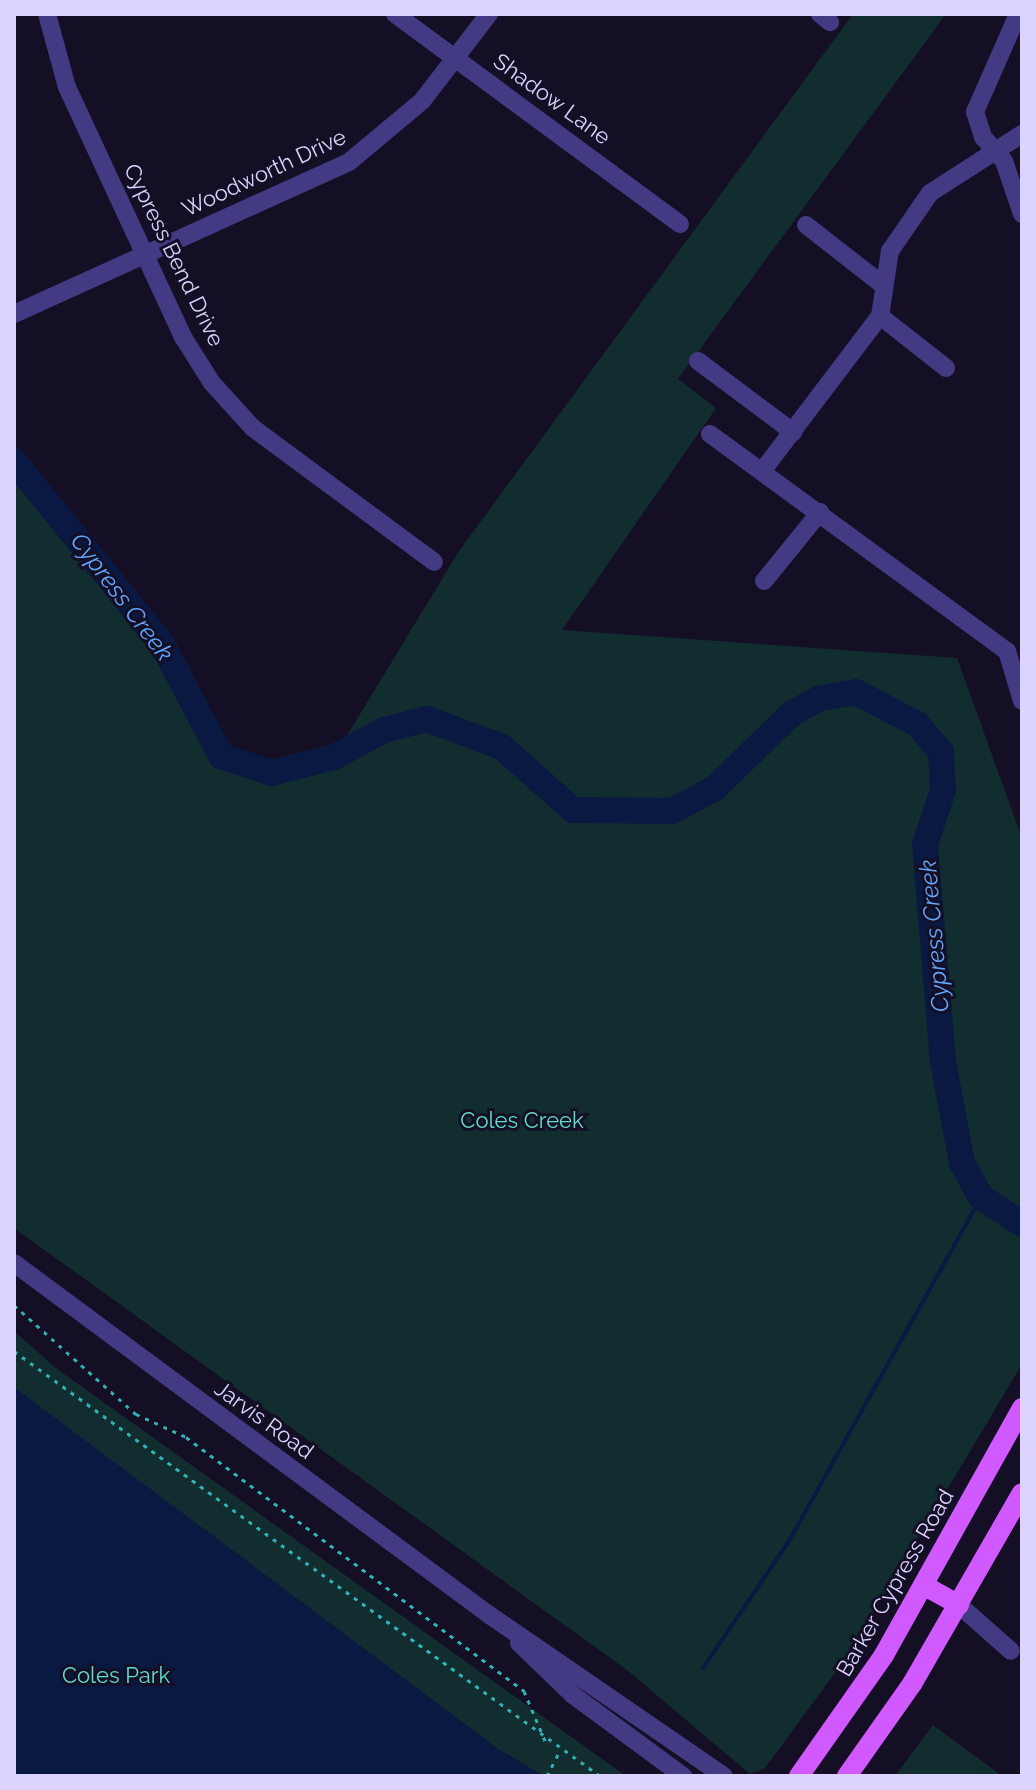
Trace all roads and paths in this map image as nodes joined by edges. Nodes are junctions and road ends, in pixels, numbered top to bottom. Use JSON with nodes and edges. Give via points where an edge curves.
{"nodes":[{"id":1,"x":47,"y":14,"type":"edge"},
{"id":2,"x":395,"y":14,"type":"edge"},
{"id":3,"x":489,"y":14,"type":"edge"},
{"id":4,"x":1018,"y":14,"type":"edge"},
{"id":5,"x":456,"y":58,"type":"junction"},
{"id":6,"x":1022,"y":134,"type":"edge"},
{"id":7,"x":993,"y":148,"type":"junction"},
{"id":8,"x":1022,"y":214,"type":"edge"},
{"id":9,"x":680,"y":224,"type":"dead end"},
{"id":10,"x":806,"y":225,"type":"dead end"},
{"id":11,"x":145,"y":255,"type":"junction"},
{"id":12,"x":884,"y":286,"type":"junction"},
{"id":13,"x":14,"y":314,"type":"edge"},
{"id":14,"x":880,"y":316,"type":"junction"},
{"id":15,"x":698,"y":361,"type":"dead end"},
{"id":16,"x":946,"y":368,"type":"dead end"},
{"id":17,"x":793,"y":432,"type":"junction"},
{"id":18,"x":710,"y":434,"type":"dead end"},
{"id":19,"x":763,"y":470,"type":"junction"},
{"id":20,"x":820,"y":512,"type":"junction"},
{"id":21,"x":434,"y":562,"type":"dead end"},
{"id":22,"x":764,"y":581,"type":"dead end"},
{"id":23,"x":1022,"y":701,"type":"edge"},
{"id":24,"x":14,"y":1263,"type":"edge"},
{"id":25,"x":14,"y":1305,"type":"edge"},
{"id":26,"x":14,"y":1351,"type":"edge"},
{"id":27,"x":1022,"y":1408,"type":"edge"},
{"id":28,"x":1022,"y":1493,"type":"edge"},
{"id":29,"x":925,"y":1586,"type":"junction"},
{"id":30,"x":959,"y":1605,"type":"junction"},
{"id":31,"x":488,"y":1614,"type":"junction"},
{"id":32,"x":1011,"y":1651,"type":"dead end"},
{"id":33,"x":546,"y":1743,"type":"junction"},
{"id":34,"x":559,"y":1752,"type":"junction"},
{"id":35,"x":588,"y":1774,"type":"edge"},
{"id":36,"x":547,"y":1776,"type":"edge"},
{"id":37,"x":600,"y":1776,"type":"edge"},
{"id":38,"x":683,"y":1776,"type":"edge"},
{"id":39,"x":724,"y":1776,"type":"edge"},
{"id":40,"x":799,"y":1776,"type":"edge"},
{"id":41,"x":847,"y":1776,"type":"edge"}],
"edges":[{"from":1,"to":11,"type":"street","name":"Cypress Bend Drive","via":[[67,87]]},
{"from":2,"to":5,"type":"street","name":"Shadow Lane"},
{"from":3,"to":5,"type":"street","name":"Woodworth Drive"},
{"from":4,"to":7,"type":"street","via":[[975,112]]},
{"from":5,"to":9,"type":"street","name":"Shadow Lane"},
{"from":5,"to":11,"type":"street","name":"Woodworth Drive","via":[[397,127],[349,162]]},
{"from":6,"to":7,"type":"street"},
{"from":7,"to":8,"type":"street"},
{"from":7,"to":12,"type":"street","via":[[930,193],[890,251]]},
{"from":10,"to":12,"type":"street"},
{"from":11,"to":13,"type":"street","name":"Woodworth Drive"},
{"from":11,"to":21,"type":"street","name":"Cypress Bend Drive","via":[[183,337],[233,407]]},
{"from":12,"to":14,"type":"street"},
{"from":14,"to":16,"type":"street"},
{"from":14,"to":17,"type":"street"},
{"from":15,"to":17,"type":"street"},
{"from":17,"to":19,"type":"street"},
{"from":18,"to":19,"type":"street"},
{"from":19,"to":20,"type":"street"},
{"from":20,"to":22,"type":"street"},
{"from":20,"to":23,"type":"street","via":[[1007,651]]},
{"from":24,"to":31,"type":"street","name":"Jarvis Road"},
{"from":25,"to":33,"type":"path","via":[[136,1414],[186,1437],[524,1691]]},
{"from":26,"to":33,"type":"path"},
{"from":27,"to":29,"type":"main road","name":"Barker Cypress Road"},
{"from":28,"to":30,"type":"main road"},
{"from":29,"to":30,"type":"main road"},
{"from":29,"to":40,"type":"main road","name":"Barker Cypress Road"},
{"from":30,"to":32,"type":"street"},
{"from":30,"to":41,"type":"main road"},
{"from":31,"to":38,"type":"street","name":"Jarvis Road","via":[[573,1695]]},
{"from":31,"to":39,"type":"street","name":"Jarvis Road"},
{"from":33,"to":34,"type":"path"},
{"from":34,"to":35,"type":"path"},
{"from":34,"to":36,"type":"path"},
{"from":35,"to":37,"type":"path"}]}
